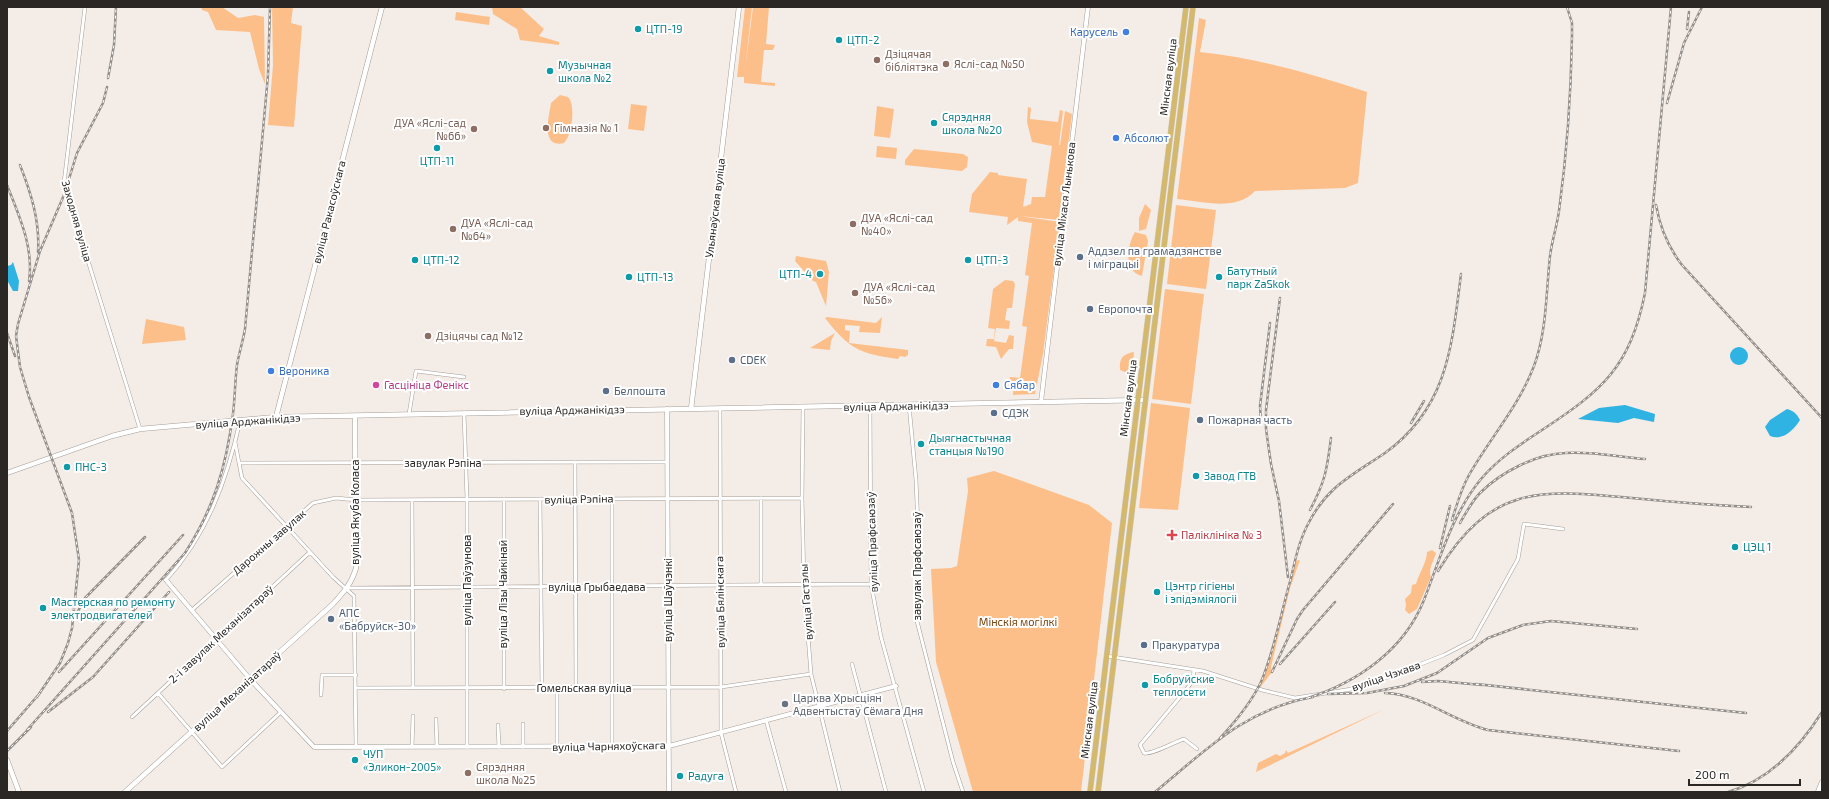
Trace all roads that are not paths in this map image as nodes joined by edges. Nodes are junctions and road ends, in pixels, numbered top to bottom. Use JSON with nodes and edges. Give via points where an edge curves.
{"nodes":[{"id":1,"x":85,"y":7,"type":"edge"},
{"id":2,"x":382,"y":7,"type":"edge"},
{"id":3,"x":739,"y":7,"type":"edge"},
{"id":4,"x":1088,"y":7,"type":"edge"},
{"id":5,"x":1186,"y":7,"type":"edge"},
{"id":6,"x":1193,"y":7,"type":"edge"},
{"id":7,"x":1185,"y":14,"type":"junction"},
{"id":8,"x":1192,"y":14,"type":"junction"},
{"id":9,"x":1159,"y":231,"type":"junction"},
{"id":10,"x":1166,"y":231,"type":"junction"},
{"id":11,"x":464,"y":377,"type":"dead end"},
{"id":12,"x":1137,"y":400,"type":"junction"},
{"id":13,"x":1145,"y":400,"type":"junction"},
{"id":14,"x":1041,"y":402,"type":"junction"},
{"id":15,"x":909,"y":405,"type":"junction"},
{"id":16,"x":870,"y":406,"type":"junction"},
{"id":17,"x":803,"y":408,"type":"junction"},
{"id":18,"x":667,"y":409,"type":"junction"},
{"id":19,"x":691,"y":409,"type":"junction"},
{"id":20,"x":720,"y":410,"type":"junction"},
{"id":21,"x":464,"y":413,"type":"junction"},
{"id":22,"x":409,"y":414,"type":"junction"},
{"id":23,"x":355,"y":416,"type":"junction"},
{"id":24,"x":276,"y":417,"type":"junction"},
{"id":25,"x":240,"y":421,"type":"junction"},
{"id":26,"x":140,"y":429,"type":"junction"},
{"id":27,"x":236,"y":442,"type":"junction"},
{"id":28,"x":575,"y":462,"type":"junction"},
{"id":29,"x":667,"y":462,"type":"junction"},
{"id":30,"x":240,"y":463,"type":"junction"},
{"id":31,"x":355,"y":463,"type":"junction"},
{"id":32,"x":466,"y":463,"type":"junction"},
{"id":33,"x":7,"y":473,"type":"edge"},
{"id":34,"x":612,"y":498,"type":"junction"},
{"id":35,"x":667,"y":498,"type":"junction"},
{"id":36,"x":719,"y":498,"type":"junction"},
{"id":37,"x":761,"y":498,"type":"junction"},
{"id":38,"x":802,"y":498,"type":"junction"},
{"id":39,"x":467,"y":499,"type":"junction"},
{"id":40,"x":504,"y":499,"type":"junction"},
{"id":41,"x":540,"y":499,"type":"junction"},
{"id":42,"x":576,"y":499,"type":"junction"},
{"id":43,"x":356,"y":500,"type":"junction"},
{"id":44,"x":412,"y":500,"type":"junction"},
{"id":45,"x":286,"y":525,"type":"junction"},
{"id":46,"x":1564,"y":529,"type":"dead end"},
{"id":47,"x":310,"y":552,"type":"junction"},
{"id":48,"x":166,"y":580,"type":"joint"},
{"id":49,"x":871,"y":584,"type":"junction"},
{"id":50,"x":719,"y":585,"type":"junction"},
{"id":51,"x":804,"y":585,"type":"junction"},
{"id":52,"x":761,"y":586,"type":"junction"},
{"id":53,"x":466,"y":587,"type":"junction"},
{"id":54,"x":503,"y":587,"type":"junction"},
{"id":55,"x":541,"y":587,"type":"junction"},
{"id":56,"x":576,"y":587,"type":"junction"},
{"id":57,"x":612,"y":587,"type":"junction"},
{"id":58,"x":668,"y":587,"type":"junction"},
{"id":59,"x":347,"y":588,"type":"junction"},
{"id":60,"x":412,"y":588,"type":"junction"},
{"id":61,"x":192,"y":610,"type":"junction"},
{"id":62,"x":215,"y":639,"type":"junction"},
{"id":63,"x":1106,"y":656,"type":"junction"},
{"id":64,"x":1114,"y":657,"type":"junction"},
{"id":65,"x":852,"y":664,"type":"dead end"},
{"id":66,"x":1194,"y":670,"type":"junction"},
{"id":67,"x":356,"y":674,"type":"junction"},
{"id":68,"x":811,"y":674,"type":"junction"},
{"id":69,"x":250,"y":679,"type":"junction"},
{"id":70,"x":896,"y":686,"type":"junction"},
{"id":71,"x":721,"y":687,"type":"junction"},
{"id":72,"x":356,"y":688,"type":"junction"},
{"id":73,"x":413,"y":688,"type":"junction"},
{"id":74,"x":542,"y":688,"type":"junction"},
{"id":75,"x":557,"y":688,"type":"junction"},
{"id":76,"x":576,"y":688,"type":"junction"},
{"id":77,"x":612,"y":688,"type":"junction"},
{"id":78,"x":668,"y":688,"type":"junction"},
{"id":79,"x":467,"y":689,"type":"junction"},
{"id":80,"x":504,"y":689,"type":"junction"},
{"id":81,"x":158,"y":693,"type":"junction"},
{"id":82,"x":321,"y":695,"type":"dead end"},
{"id":83,"x":859,"y":695,"type":"junction"},
{"id":84,"x":818,"y":706,"type":"junction"},
{"id":85,"x":281,"y":712,"type":"junction"},
{"id":86,"x":413,"y":716,"type":"dead end"},
{"id":87,"x":132,"y":717,"type":"dead end"},
{"id":88,"x":436,"y":719,"type":"dead end"},
{"id":89,"x":766,"y":720,"type":"junction"},
{"id":90,"x":522,"y":724,"type":"dead end"},
{"id":91,"x":498,"y":725,"type":"dead end"},
{"id":92,"x":192,"y":732,"type":"junction"},
{"id":93,"x":721,"y":733,"type":"junction"},
{"id":94,"x":412,"y":746,"type":"junction"},
{"id":95,"x":437,"y":746,"type":"junction"},
{"id":96,"x":669,"y":746,"type":"junction"},
{"id":97,"x":356,"y":747,"type":"junction"},
{"id":98,"x":467,"y":747,"type":"junction"},
{"id":99,"x":499,"y":747,"type":"junction"},
{"id":100,"x":523,"y":747,"type":"junction"},
{"id":101,"x":557,"y":747,"type":"junction"},
{"id":102,"x":612,"y":747,"type":"junction"},
{"id":103,"x":1197,"y":749,"type":"dead end"},
{"id":104,"x":7,"y":760,"type":"edge"},
{"id":105,"x":1822,"y":782,"type":"edge"},
{"id":106,"x":19,"y":792,"type":"edge"},
{"id":107,"x":125,"y":792,"type":"edge"},
{"id":108,"x":669,"y":792,"type":"edge"},
{"id":109,"x":736,"y":792,"type":"edge"},
{"id":110,"x":786,"y":792,"type":"edge"},
{"id":111,"x":840,"y":792,"type":"edge"},
{"id":112,"x":886,"y":792,"type":"edge"},
{"id":113,"x":924,"y":792,"type":"edge"},
{"id":114,"x":963,"y":792,"type":"edge"},
{"id":115,"x":1090,"y":792,"type":"edge"},
{"id":116,"x":1098,"y":792,"type":"edge"},
{"id":117,"x":1818,"y":792,"type":"edge"}],
"edges":[{"from":1,"to":26,"type":"street","name":"Заходняя вуліца","via":[[64,183]]},
{"from":2,"to":24,"type":"main road","name":"вуліца Ракасоўскага"},
{"from":3,"to":19,"type":"main road","name":"Ульянаўская вуліца"},
{"from":4,"to":14,"type":"street","name":"вуліца Міхася Лынькова"},
{"from":5,"to":7,"type":"main road","name":"Мінская вуліца"},
{"from":6,"to":8,"type":"main road","name":"Мінская вуліца"},
{"from":7,"to":8,"type":"main road"},
{"from":7,"to":9,"type":"main road","name":"Мінская вуліца"},
{"from":8,"to":10,"type":"main road","name":"Мінская вуліца"},
{"from":9,"to":10,"type":"main road","via":[[1162,228]]},
{"from":9,"to":12,"type":"main road","name":"Мінская вуліца"},
{"from":10,"to":13,"type":"main road","name":"Мінская вуліца"},
{"from":11,"to":22,"type":"street","via":[[416,370]]},
{"from":12,"to":13,"type":"main road","name":"вуліца Арджанікідзэ"},
{"from":12,"to":14,"type":"main road","name":"вуліца Арджанікідзэ"},
{"from":12,"to":63,"type":"main road","name":"Мінская вуліца"},
{"from":13,"to":64,"type":"main road","name":"Мінская вуліца"},
{"from":14,"to":15,"type":"main road","name":"вуліца Арджанікідзэ"},
{"from":15,"to":16,"type":"main road","name":"вуліца Арджанікідзэ"},
{"from":15,"to":114,"type":"street","name":"завулак Прафсаюзаў","via":[[918,527],[917,622]]},
{"from":16,"to":17,"type":"main road","name":"вуліца Арджанікідзэ"},
{"from":16,"to":49,"type":"street","name":"вуліца Прафсаюзаў"},
{"from":17,"to":20,"type":"main road","name":"вуліца Арджанікідзэ"},
{"from":17,"to":38,"type":"street","name":"вуліца Гастэлы"},
{"from":18,"to":19,"type":"main road","name":"вуліца Арджанікідзэ"},
{"from":18,"to":21,"type":"main road","name":"вуліца Арджанікідзэ"},
{"from":18,"to":29,"type":"street","name":"вуліца Шаўчэнкі"},
{"from":19,"to":20,"type":"main road","name":"вуліца Арджанікідзэ"},
{"from":20,"to":36,"type":"street","name":"вуліца Бялінскага"},
{"from":21,"to":22,"type":"main road","name":"вуліца Арджанікідзэ"},
{"from":21,"to":32,"type":"street","name":"вуліца Паўзунова"},
{"from":22,"to":23,"type":"main road","name":"вуліца Арджанікідзэ"},
{"from":23,"to":24,"type":"main road","name":"вуліца Арджанікідзэ"},
{"from":23,"to":31,"type":"main road","name":"вуліца Якуба Коласа"},
{"from":24,"to":25,"type":"main road","name":"вуліца Арджанікідзэ"},
{"from":25,"to":26,"type":"main road","name":"вуліца Арджанікідзэ"},
{"from":25,"to":27,"type":"street"},
{"from":26,"to":33,"type":"main road","name":"вуліца Арджанікідзэ","via":[[112,436]]},
{"from":27,"to":30,"type":"street"},
{"from":27,"to":48,"type":"street","via":[[220,494],[201,533]]},
{"from":28,"to":29,"type":"street","name":"завулак Рэпіна"},
{"from":28,"to":32,"type":"street","name":"завулак Рэпіна"},
{"from":28,"to":42,"type":"street"},
{"from":29,"to":35,"type":"street","name":"вуліца Шаўчэнкі"},
{"from":30,"to":31,"type":"street","name":"завулак Рэпіна"},
{"from":30,"to":45,"type":"street","via":[[242,478]]},
{"from":31,"to":32,"type":"street","name":"завулак Рэпіна"},
{"from":31,"to":43,"type":"main road","name":"вуліца Якуба Коласа"},
{"from":32,"to":39,"type":"street","name":"вуліца Паўзунова"},
{"from":34,"to":35,"type":"street","name":"вуліца Рэпіна"},
{"from":34,"to":42,"type":"street","name":"вуліца Рэпіна"},
{"from":34,"to":57,"type":"street"},
{"from":35,"to":36,"type":"street","name":"вуліца Рэпіна"},
{"from":35,"to":58,"type":"street","name":"вуліца Шаўчэнкі"},
{"from":36,"to":37,"type":"street","name":"вуліца Рэпіна"},
{"from":36,"to":50,"type":"street","name":"вуліца Бялінскага"},
{"from":37,"to":38,"type":"street","name":"вуліца Рэпіна"},
{"from":37,"to":52,"type":"street"},
{"from":38,"to":51,"type":"street","name":"вуліца Гастэлы"},
{"from":39,"to":40,"type":"street","name":"вуліца Рэпіна"},
{"from":39,"to":44,"type":"street","name":"вуліца Рэпіна"},
{"from":39,"to":53,"type":"street","name":"вуліца Паўзунова"},
{"from":40,"to":41,"type":"street","name":"вуліца Рэпіна"},
{"from":40,"to":54,"type":"street","name":"вуліца Лізы Чайкінай"},
{"from":41,"to":42,"type":"street","name":"вуліца Рэпіна"},
{"from":41,"to":55,"type":"street"},
{"from":42,"to":56,"type":"street"},
{"from":43,"to":44,"type":"street","name":"вуліца Рэпіна"},
{"from":43,"to":45,"type":"street","name":"Дарожны завулак","via":[[336,498],[313,503]]},
{"from":43,"to":59,"type":"main road","name":"вуліца Якуба Коласа","via":[[356,568]]},
{"from":44,"to":60,"type":"street"},
{"from":45,"to":47,"type":"street"},
{"from":45,"to":61,"type":"street","name":"Дарожны завулак"},
{"from":46,"to":66,"type":"street","name":"вуліца Чэхава","via":[[1524,524],[1518,559],[1473,640],[1444,655],[1375,682],[1352,689],[1295,698]]},
{"from":47,"to":59,"type":"street"},
{"from":47,"to":62,"type":"street","name":"2-і завулак Механізатараў"},
{"from":48,"to":61,"type":"street"},
{"from":49,"to":51,"type":"street","name":"вуліца Грыбаедава"},
{"from":49,"to":70,"type":"street","name":"вуліца Прафсаюзаў","via":[[881,637]]},
{"from":50,"to":52,"type":"street","name":"вуліца Грыбаедава"},
{"from":50,"to":58,"type":"street","name":"вуліца Грыбаедава"},
{"from":50,"to":71,"type":"street","name":"вуліца Бялінскага"},
{"from":51,"to":52,"type":"street","name":"вуліца Грыбаедава"},
{"from":51,"to":68,"type":"street","name":"вуліца Гастэлы"},
{"from":53,"to":54,"type":"street","name":"вуліца Грыбаедава"},
{"from":53,"to":60,"type":"street","name":"вуліца Грыбаедава"},
{"from":53,"to":79,"type":"street","name":"вуліца Паўзунова"},
{"from":54,"to":55,"type":"street","name":"вуліца Грыбаедава"},
{"from":54,"to":80,"type":"street","name":"вуліца Лізы Чайкінай"},
{"from":55,"to":56,"type":"street","name":"вуліца Грыбаедава"},
{"from":55,"to":74,"type":"street"},
{"from":56,"to":57,"type":"street","name":"вуліца Грыбаедава"},
{"from":56,"to":76,"type":"street"},
{"from":57,"to":58,"type":"street","name":"вуліца Грыбаедава"},
{"from":57,"to":77,"type":"street"},
{"from":58,"to":78,"type":"street","name":"вуліца Шаўчэнкі"},
{"from":59,"to":60,"type":"street","name":"вуліца Грыбаедава"},
{"from":59,"to":67,"type":"street","via":[[354,596]]},
{"from":59,"to":69,"type":"main road","name":"вуліца Механізатараў","via":[[333,604]]},
{"from":60,"to":73,"type":"street"},
{"from":61,"to":62,"type":"street"},
{"from":62,"to":69,"type":"street"},
{"from":62,"to":81,"type":"street","name":"2-і завулак Механізатараў"},
{"from":63,"to":64,"type":"street","name":"вуліца Чэхава"},
{"from":63,"to":115,"type":"main road","name":"Мінская вуліца"},
{"from":64,"to":66,"type":"street","name":"вуліца Чэхава"},
{"from":64,"to":116,"type":"main road","name":"Мінская вуліца"},
{"from":65,"to":83,"type":"street"},
{"from":66,"to":103,"type":"street","via":[[1193,680],[1186,690],[1140,745],[1144,753],[1149,754],[1184,740]]},
{"from":67,"to":72,"type":"street"},
{"from":67,"to":82,"type":"street","via":[[322,675]]},
{"from":68,"to":71,"type":"street","name":"Гомельская вуліца"},
{"from":68,"to":84,"type":"street","name":"вуліца Гастэлы"},
{"from":69,"to":85,"type":"street"},
{"from":69,"to":92,"type":"main road","name":"вуліца Механізатараў"},
{"from":70,"to":83,"type":"street","name":"вуліца Чарняхоўскага"},
{"from":70,"to":113,"type":"street","name":"вуліца Прафсаюзаў"},
{"from":71,"to":78,"type":"street","name":"Гомельская вуліца"},
{"from":71,"to":93,"type":"street","name":"вуліца Бялінскага"},
{"from":72,"to":73,"type":"street","name":"Гомельская вуліца"},
{"from":72,"to":97,"type":"street"},
{"from":73,"to":79,"type":"street","name":"Гомельская вуліца"},
{"from":74,"to":75,"type":"street","name":"Гомельская вуліца"},
{"from":74,"to":80,"type":"street","name":"Гомельская вуліца"},
{"from":75,"to":76,"type":"street","name":"Гомельская вуліца"},
{"from":75,"to":101,"type":"street"},
{"from":76,"to":77,"type":"street","name":"Гомельская вуліца"},
{"from":77,"to":78,"type":"street","name":"Гомельская вуліца"},
{"from":77,"to":102,"type":"street"},
{"from":78,"to":96,"type":"street","name":"вуліца Шаўчэнкі"},
{"from":79,"to":80,"type":"street","name":"Гомельская вуліца"},
{"from":79,"to":98,"type":"street","name":"вуліца Паўзунова"},
{"from":81,"to":87,"type":"street","name":"2-і завулак Механізатараў"},
{"from":81,"to":92,"type":"street"},
{"from":83,"to":84,"type":"street","name":"вуліца Чарняхоўскага"},
{"from":83,"to":112,"type":"street"},
{"from":84,"to":89,"type":"street","name":"вуліца Чарняхоўскага"},
{"from":84,"to":111,"type":"street","name":"вуліца Гастэлы"},
{"from":85,"to":92,"type":"street","via":[[222,767]]},
{"from":85,"to":97,"type":"street","name":"вуліца Чарняхоўскага","via":[[314,747]]},
{"from":86,"to":94,"type":"street"},
{"from":88,"to":95,"type":"street"},
{"from":89,"to":93,"type":"street","name":"вуліца Чарняхоўскага"},
{"from":89,"to":110,"type":"street"},
{"from":90,"to":100,"type":"street"},
{"from":91,"to":99,"type":"street"},
{"from":92,"to":107,"type":"main road","name":"вуліца Механізатараў"},
{"from":93,"to":96,"type":"street","name":"вуліца Чарняхоўскага"},
{"from":93,"to":109,"type":"street","name":"вуліца Бялінскага"},
{"from":94,"to":95,"type":"street","name":"вуліца Чарняхоўскага"},
{"from":94,"to":97,"type":"street","name":"вуліца Чарняхоўскага"},
{"from":95,"to":98,"type":"street","name":"вуліца Чарняхоўскага"},
{"from":96,"to":102,"type":"street","name":"вуліца Чарняхоўскага"},
{"from":96,"to":108,"type":"street","name":"вуліца Шаўчэнкі"},
{"from":98,"to":99,"type":"street","name":"вуліца Чарняхоўскага"},
{"from":99,"to":100,"type":"street","name":"вуліца Чарняхоўскага"},
{"from":100,"to":101,"type":"street","name":"вуліца Чарняхоўскага"},
{"from":101,"to":102,"type":"street","name":"вуліца Чарняхоўскага"},
{"from":104,"to":106,"type":"main road"},
{"from":105,"to":117,"type":"main road"}]}
